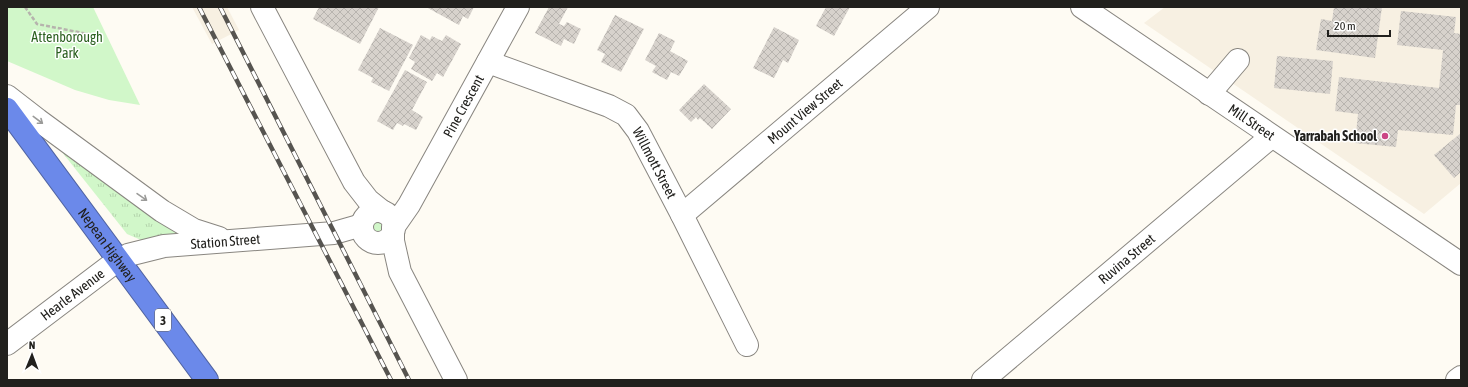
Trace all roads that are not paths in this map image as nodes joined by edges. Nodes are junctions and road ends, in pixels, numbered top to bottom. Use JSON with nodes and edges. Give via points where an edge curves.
{"nodes":[{"id":1,"x":262,"y":7,"type":"edge"},
{"id":2,"x":518,"y":7,"type":"edge"},
{"id":3,"x":928,"y":7,"type":"edge"},
{"id":4,"x":1082,"y":7,"type":"edge"},
{"id":5,"x":1238,"y":60,"type":"dead end"},
{"id":6,"x":488,"y":62,"type":"junction"},
{"id":7,"x":1209,"y":94,"type":"junction"},
{"id":8,"x":7,"y":96,"type":"edge"},
{"id":9,"x":7,"y":109,"type":"edge"},
{"id":10,"x":1271,"y":137,"type":"junction"},
{"id":11,"x":354,"y":182,"type":"junction"},
{"id":12,"x":682,"y":215,"type":"junction"},
{"id":13,"x":389,"y":221,"type":"junction"},
{"id":14,"x":365,"y":232,"type":"junction"},
{"id":15,"x":226,"y":240,"type":"junction"},
{"id":16,"x":118,"y":260,"type":"junction"},
{"id":17,"x":1461,"y":264,"type":"edge"},
{"id":18,"x":400,"y":272,"type":"junction"},
{"id":19,"x":7,"y":344,"type":"edge"},
{"id":20,"x":747,"y":345,"type":"dead end"},
{"id":21,"x":1461,"y":377,"type":"edge"},
{"id":22,"x":207,"y":380,"type":"edge"},
{"id":23,"x":456,"y":380,"type":"edge"},
{"id":24,"x":983,"y":380,"type":"edge"},
{"id":25,"x":1457,"y":380,"type":"edge"}],
"edges":[{"from":1,"to":11,"type":"street"},
{"from":2,"to":6,"type":"street","name":"Pine Crescent"},
{"from":3,"to":12,"type":"street","name":"Mount View Street"},
{"from":4,"to":7,"type":"street","name":"Mill Street"},
{"from":5,"to":7,"type":"street"},
{"from":6,"to":12,"type":"street","name":"Willmott Street","via":[[609,106],[626,115],[638,131]]},
{"from":6,"to":13,"type":"street","name":"Pine Crescent","via":[[409,205]]},
{"from":7,"to":10,"type":"street","name":"Mill Street"},
{"from":8,"to":15,"type":"street","one_way":true,"via":[[162,211],[194,230]]},
{"from":9,"to":16,"type":"highway","name":"Nepean Highway","number":"3"},
{"from":10,"to":17,"type":"street","name":"Mill Street"},
{"from":10,"to":24,"type":"street","name":"Ruvina Street"},
{"from":11,"to":13,"type":"street"},
{"from":11,"to":14,"type":"street"},
{"from":12,"to":20,"type":"street","name":"Willmott Street"},
{"from":13,"to":14,"type":"street","via":[[374,211],[369,213]]},
{"from":13,"to":14,"type":"street","via":[[389,238],[385,241],[380,242]]},
{"from":13,"to":18,"type":"street"},
{"from":14,"to":15,"type":"street","name":"Station Street"},
{"from":14,"to":18,"type":"street"},
{"from":15,"to":16,"type":"street","name":"Station Street","via":[[164,246]]},
{"from":16,"to":19,"type":"street","name":"Hearle Avenue"},
{"from":16,"to":22,"type":"highway","name":"Nepean Highway","number":"3"},
{"from":18,"to":23,"type":"street"},
{"from":21,"to":25,"type":"street"}]}
